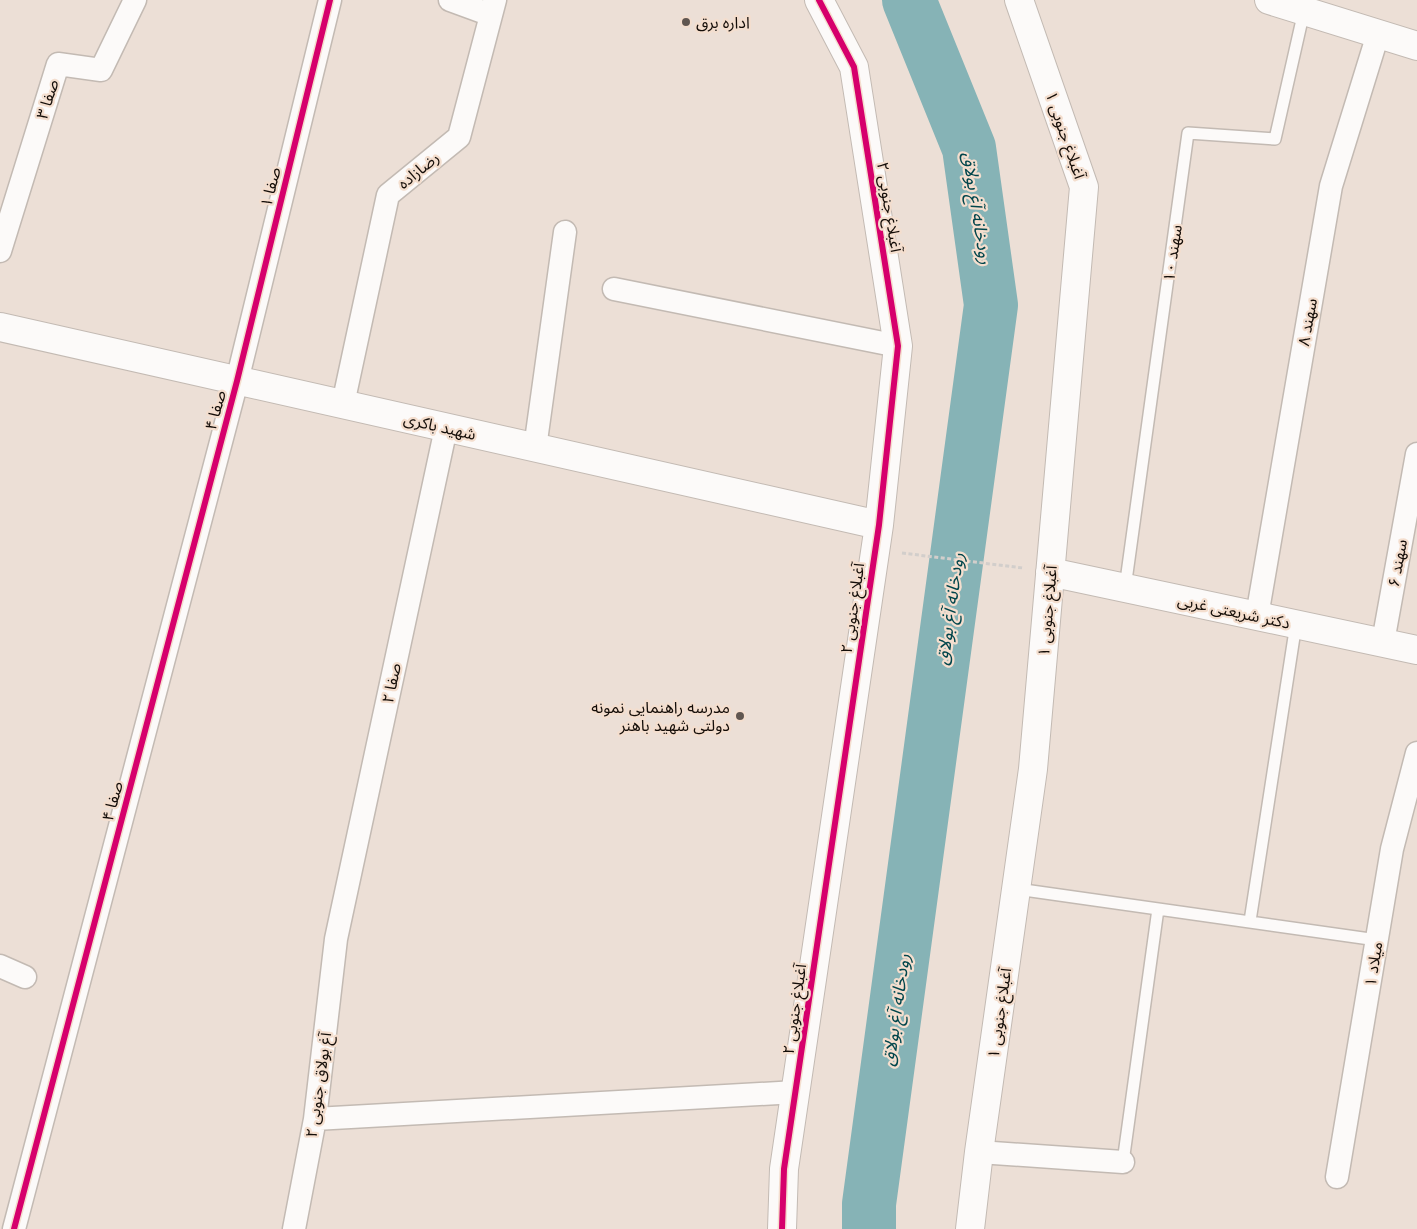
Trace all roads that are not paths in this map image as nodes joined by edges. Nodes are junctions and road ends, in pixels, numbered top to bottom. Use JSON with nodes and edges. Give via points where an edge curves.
{"nodes":[{"id":1,"x":135,"y":0,"type":"edge"},
{"id":2,"x":330,"y":0,"type":"edge"},
{"id":3,"x":450,"y":0,"type":"edge"},
{"id":4,"x":818,"y":0,"type":"edge"},
{"id":5,"x":1019,"y":0,"type":"edge"},
{"id":6,"x":1269,"y":0,"type":"edge"},
{"id":7,"x":493,"y":8,"type":"edge"},
{"id":8,"x":1304,"y":11,"type":"junction"},
{"id":9,"x":1378,"y":34,"type":"junction"},
{"id":10,"x":1417,"y":46,"type":"edge"},
{"id":11,"x":565,"y":232,"type":"dead end"},
{"id":12,"x":0,"y":251,"type":"edge"},
{"id":13,"x":614,"y":289,"type":"dead end"},
{"id":14,"x":0,"y":327,"type":"edge"},
{"id":15,"x":898,"y":346,"type":"junction"},
{"id":16,"x":237,"y":381,"type":"junction"},
{"id":17,"x":343,"y":404,"type":"junction"},
{"id":18,"x":446,"y":428,"type":"junction"},
{"id":19,"x":535,"y":448,"type":"junction"},
{"id":20,"x":1417,"y":454,"type":"edge"},
{"id":21,"x":877,"y":537,"type":"junction"},
{"id":22,"x":1050,"y":572,"type":"junction"},
{"id":23,"x":1125,"y":588,"type":"junction"},
{"id":24,"x":1257,"y":616,"type":"junction"},
{"id":25,"x":1296,"y":624,"type":"junction"},
{"id":26,"x":1383,"y":642,"type":"junction"},
{"id":27,"x":1417,"y":650,"type":"edge"},
{"id":28,"x":1417,"y":753,"type":"edge"},
{"id":29,"x":1016,"y":889,"type":"junction"},
{"id":30,"x":1158,"y":908,"type":"junction"},
{"id":31,"x":1250,"y":921,"type":"junction"},
{"id":32,"x":336,"y":939,"type":"joint"},
{"id":33,"x":1377,"y":940,"type":"junction"},
{"id":34,"x":0,"y":966,"type":"edge"},
{"id":35,"x":25,"y":977,"type":"dead end"},
{"id":36,"x":796,"y":1092,"type":"junction"},
{"id":37,"x":315,"y":1119,"type":"junction"},
{"id":38,"x":980,"y":1152,"type":"junction"},
{"id":39,"x":1123,"y":1162,"type":"joint"},
{"id":40,"x":1338,"y":1177,"type":"dead end"},
{"id":41,"x":14,"y":1229,"type":"edge"},
{"id":42,"x":294,"y":1229,"type":"edge"},
{"id":43,"x":782,"y":1229,"type":"edge"},
{"id":44,"x":970,"y":1229,"type":"edge"}],
"edges":[{"from":1,"to":12,"type":"street","name":"صفا ۳","via":[[101,70],[58,64]]},
{"from":2,"to":16,"type":"street","name":"صفا ۱"},
{"from":3,"to":7,"type":"street"},
{"from":4,"to":15,"type":"street","name":"آغبلاغ جنوبی ۲","via":[[854,66]]},
{"from":5,"to":22,"type":"street","name":"آغبلاغ جنوبی ۱","via":[[1084,187]]},
{"from":6,"to":8,"type":"street"},
{"from":7,"to":17,"type":"street","name":"رضازاده","via":[[459,137],[388,195]]},
{"from":8,"to":9,"type":"street"},
{"from":8,"to":23,"type":"lane","name":"سهند ۱۰","via":[[1275,139],[1188,133]]},
{"from":9,"to":10,"type":"street"},
{"from":9,"to":24,"type":"street","name":"سهند ۸","via":[[1331,186]]},
{"from":11,"to":19,"type":"street"},
{"from":13,"to":15,"type":"street"},
{"from":14,"to":16,"type":"street","name":"شهید باکری"},
{"from":15,"to":21,"type":"street","name":"آغبلاغ جنوبی ۲"},
{"from":16,"to":17,"type":"street","name":"شهید باکری"},
{"from":16,"to":41,"type":"street","name":"صفا ۴"},
{"from":17,"to":18,"type":"street","name":"شهید باکری"},
{"from":18,"to":19,"type":"street","name":"شهید باکری"},
{"from":18,"to":32,"type":"street","name":"صفا ۲"},
{"from":19,"to":21,"type":"street","name":"شهید باکری"},
{"from":20,"to":26,"type":"street","name":"سهند ۶"},
{"from":21,"to":36,"type":"street","name":"آغبلاغ جنوبی ۲"},
{"from":22,"to":23,"type":"street","name":"دکتر شریعتی غربی"},
{"from":22,"to":29,"type":"street","name":"آغبلاغ جنوبی ۱","via":[[1034,768]]},
{"from":23,"to":24,"type":"street","name":"دکتر شریعتی غربی"},
{"from":24,"to":25,"type":"street","name":"دکتر شریعتی غربی"},
{"from":25,"to":26,"type":"street","name":"دکتر شریعتی غربی"},
{"from":25,"to":31,"type":"lane"},
{"from":26,"to":27,"type":"street","name":"دکتر شریعتی غربی"},
{"from":28,"to":33,"type":"street","name":"میلاد ۱","via":[[1392,849]]},
{"from":29,"to":30,"type":"lane"},
{"from":29,"to":38,"type":"street","name":"آغبلاغ جنوبی ۱"},
{"from":30,"to":31,"type":"lane"},
{"from":30,"to":39,"type":"lane"},
{"from":31,"to":33,"type":"lane"},
{"from":32,"to":37,"type":"street","name":"آغ بولاق جنوبی ۲"},
{"from":33,"to":40,"type":"street","name":"میلاد ۱"},
{"from":34,"to":35,"type":"street"},
{"from":36,"to":37,"type":"street"},
{"from":36,"to":43,"type":"street","name":"آغبلاغ جنوبی ۲","via":[[784,1169]]},
{"from":37,"to":42,"type":"street","name":"آغ بولاق جنوبی ۲"},
{"from":38,"to":39,"type":"street"},
{"from":38,"to":44,"type":"street","name":"آغبلاغ جنوبی ۱"}]}
